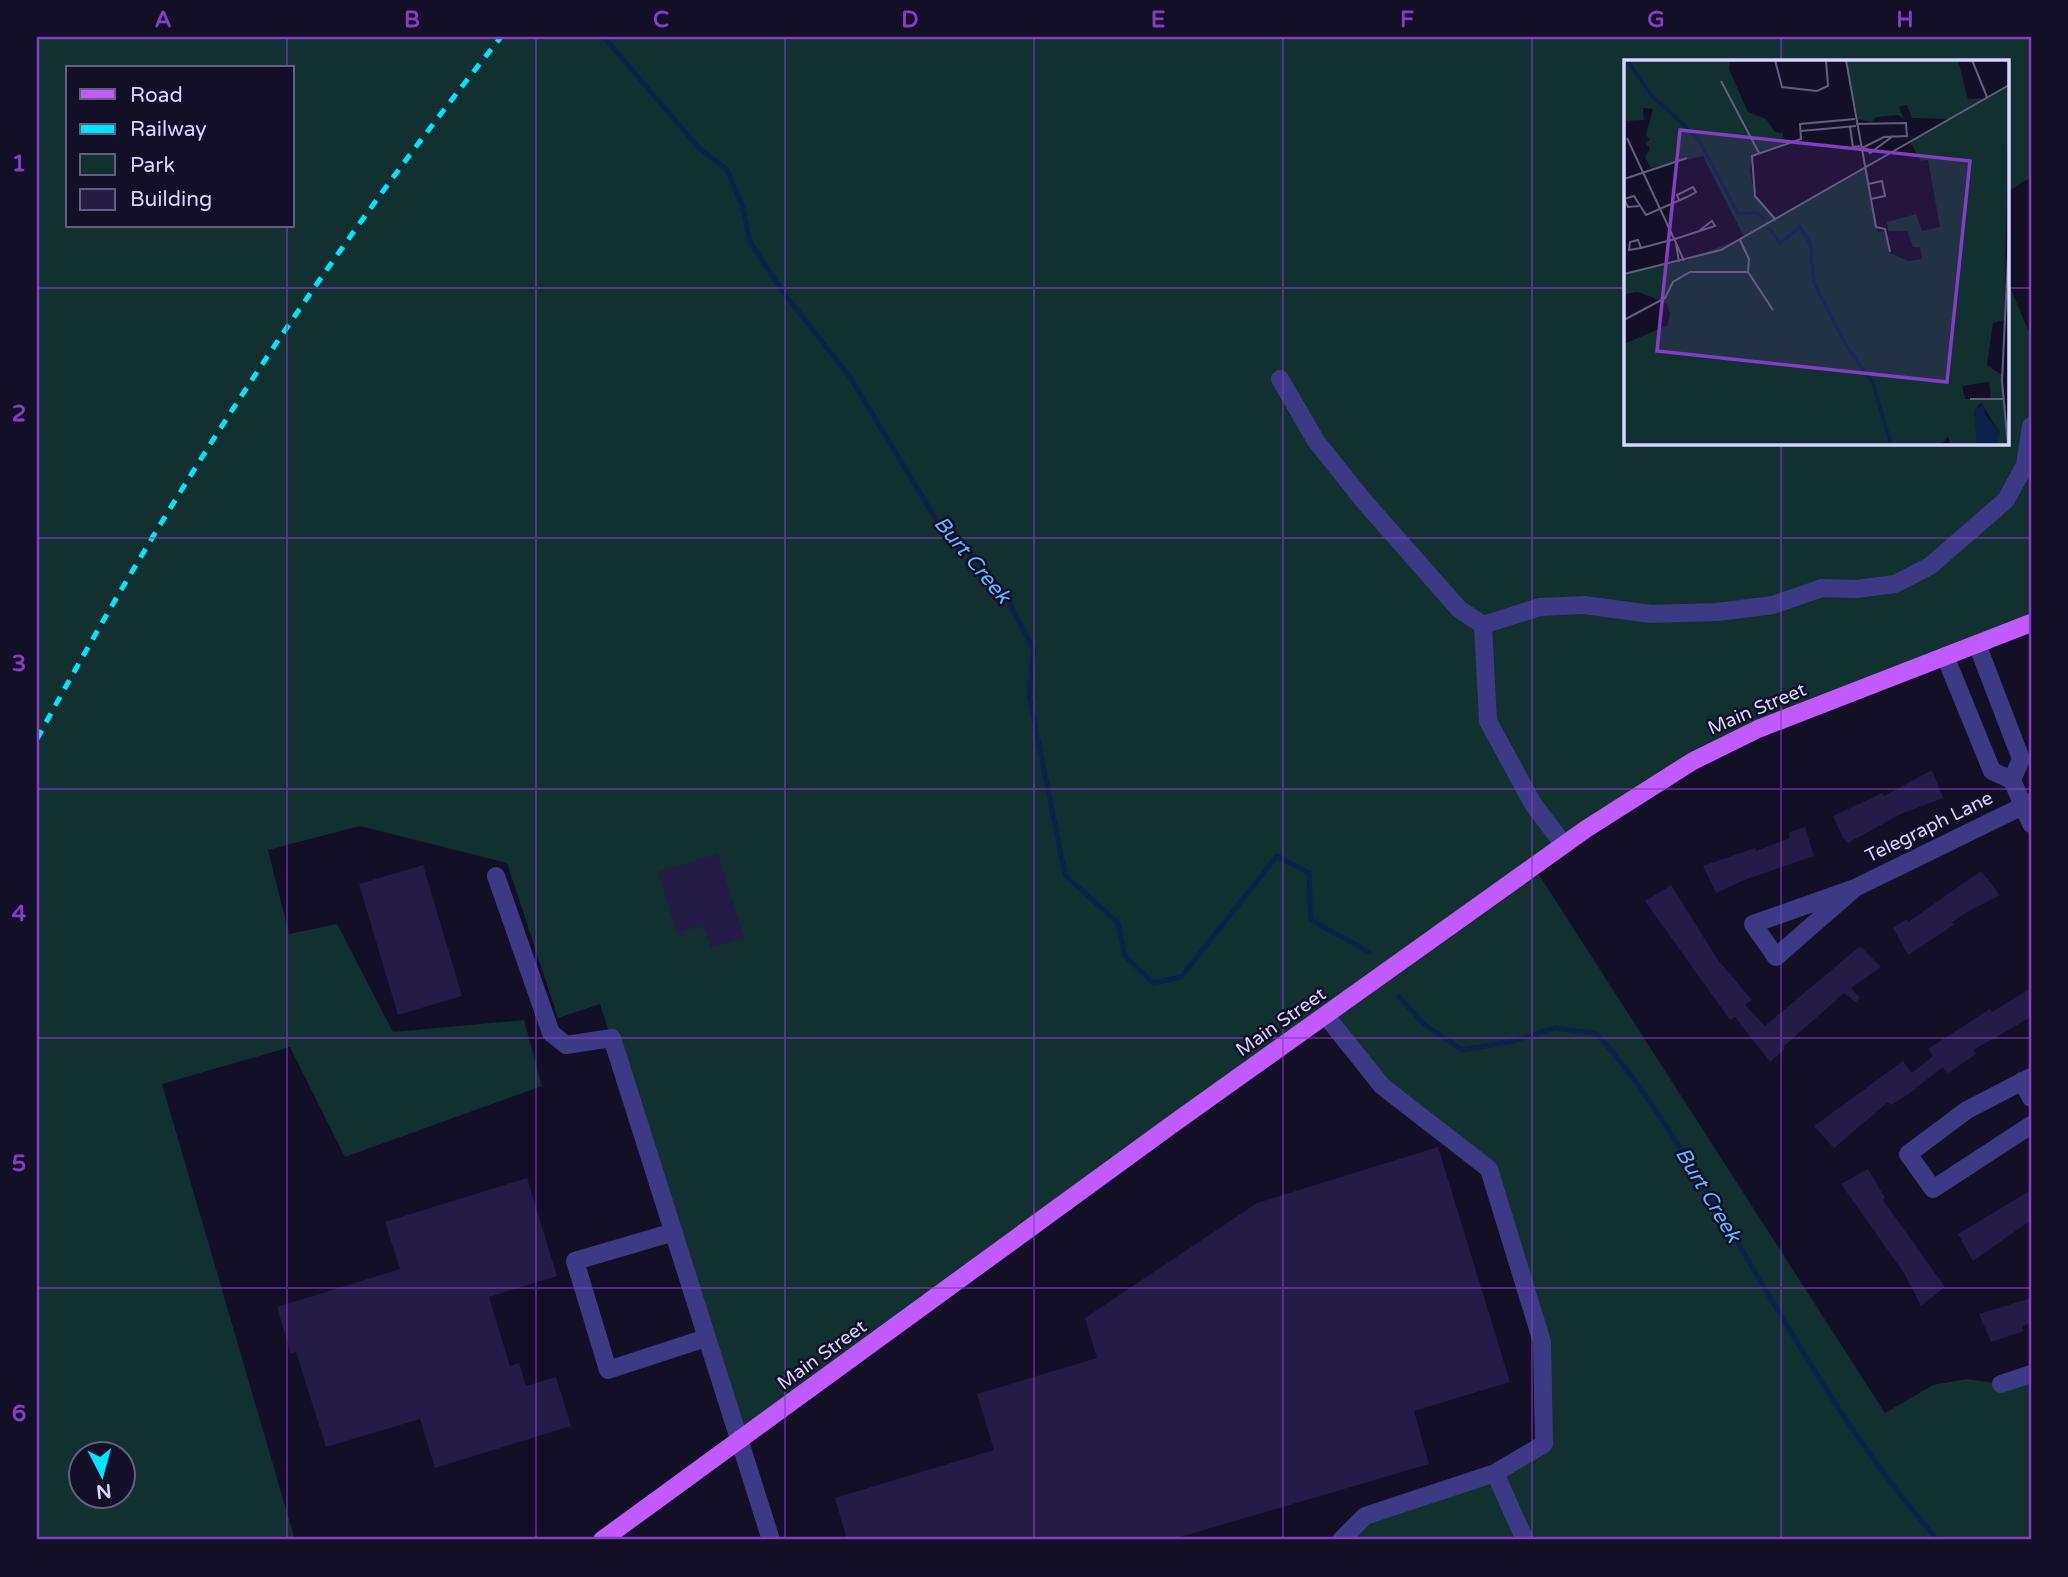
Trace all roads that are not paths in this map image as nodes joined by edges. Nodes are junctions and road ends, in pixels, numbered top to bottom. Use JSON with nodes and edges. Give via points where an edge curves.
{"nodes":[{"id":1,"x":1280,"y":379,"type":"dead end"},
{"id":2,"x":2031,"y":426,"type":"edge"},
{"id":3,"x":2031,"y":623,"type":"edge"},
{"id":4,"x":1483,"y":625,"type":"junction"},
{"id":5,"x":1977,"y":644,"type":"junction"},
{"id":6,"x":1945,"y":656,"type":"junction"},
{"id":7,"x":2012,"y":780,"type":"junction"},
{"id":8,"x":2027,"y":804,"type":"edge"},
{"id":9,"x":2031,"y":824,"type":"edge"},
{"id":10,"x":1564,"y":845,"type":"junction"},
{"id":11,"x":496,"y":876,"type":"dead end"},
{"id":12,"x":1855,"y":888,"type":"junction"},
{"id":13,"x":1326,"y":1016,"type":"junction"},
{"id":14,"x":2027,"y":1079,"type":"edge"},
{"id":15,"x":2031,"y":1098,"type":"edge"},
{"id":16,"x":2031,"y":1125,"type":"edge"},
{"id":17,"x":674,"y":1232,"type":"junction"},
{"id":18,"x":706,"y":1338,"type":"junction"},
{"id":19,"x":2031,"y":1374,"type":"edge"},
{"id":20,"x":2001,"y":1384,"type":"dead end"},
{"id":21,"x":739,"y":1442,"type":"junction"},
{"id":22,"x":1495,"y":1473,"type":"junction"},
{"id":23,"x":602,"y":1540,"type":"edge"},
{"id":24,"x":771,"y":1540,"type":"edge"},
{"id":25,"x":1341,"y":1540,"type":"edge"},
{"id":26,"x":1525,"y":1540,"type":"edge"}],
"edges":[{"from":1,"to":4,"type":"street","via":[[1316,441],[1363,500],[1459,609]]},
{"from":2,"to":4,"type":"street","via":[[2025,465],[2006,500],[1930,566],[1895,584],[1822,588],[1773,605],[1717,612],[1651,614],[1584,605],[1540,607]]},
{"from":3,"to":5,"type":"main road","name":"Main Street"},
{"from":4,"to":10,"type":"street","via":[[1488,721],[1527,795]]},
{"from":5,"to":6,"type":"main road","name":"Main Street"},
{"from":5,"to":7,"type":"street","via":[[2021,759]]},
{"from":6,"to":7,"type":"street","via":[[1993,771]]},
{"from":6,"to":10,"type":"main road","name":"Main Street","via":[[1725,745]]},
{"from":7,"to":8,"type":"street"},
{"from":8,"to":9,"type":"street"},
{"from":8,"to":12,"type":"street","name":"Telegraph Lane"},
{"from":10,"to":13,"type":"main road","name":"Main Street"},
{"from":11,"to":17,"type":"street","via":[[551,1033],[566,1045],[612,1038]]},
{"from":12,"to":12,"type":"street","name":"Telegraph Lane","via":[[1779,915],[1753,924],[1776,957]]},
{"from":13,"to":21,"type":"main road","name":"Main Street"},
{"from":13,"to":22,"type":"street","via":[[1382,1086],[1489,1169],[1542,1342],[1544,1444]]},
{"from":14,"to":15,"type":"street"},
{"from":14,"to":16,"type":"street","via":[[1967,1110],[1908,1154],[1933,1189]]},
{"from":17,"to":18,"type":"street"},
{"from":17,"to":18,"type":"street","via":[[575,1261],[582,1285],[608,1370]]},
{"from":18,"to":21,"type":"street"},
{"from":19,"to":20,"type":"street"},
{"from":21,"to":23,"type":"main road","name":"Main Street"},
{"from":21,"to":24,"type":"street"},
{"from":22,"to":25,"type":"street","via":[[1365,1516]]},
{"from":22,"to":26,"type":"street"}]}
